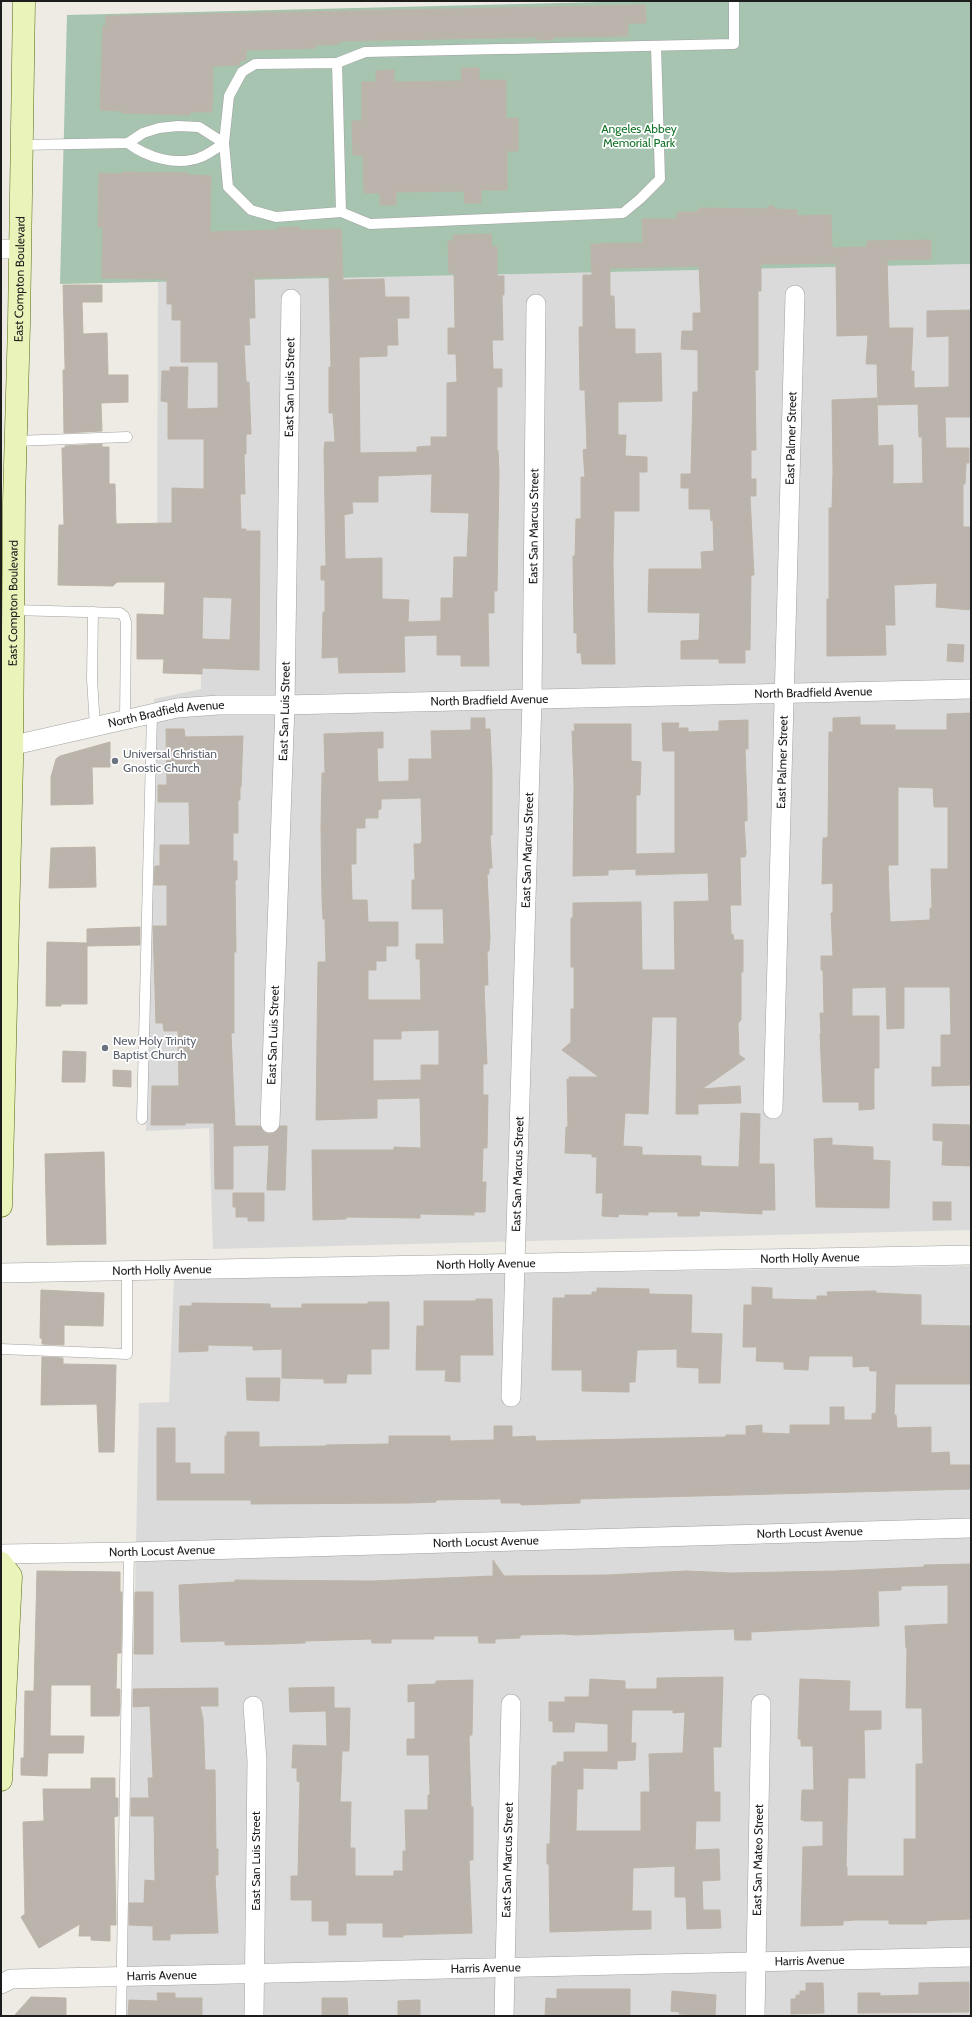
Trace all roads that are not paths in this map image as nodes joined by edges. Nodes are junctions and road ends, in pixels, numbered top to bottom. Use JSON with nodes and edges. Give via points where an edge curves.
{"nodes":[{"id":1,"x":24,"y":1,"type":"edge"},
{"id":2,"x":734,"y":1,"type":"edge"},
{"id":3,"x":656,"y":46,"type":"junction"},
{"id":4,"x":337,"y":63,"type":"junction"},
{"id":5,"x":128,"y":143,"type":"junction"},
{"id":6,"x":224,"y":143,"type":"junction"},
{"id":7,"x":21,"y":145,"type":"junction"},
{"id":8,"x":341,"y":212,"type":"junction"},
{"id":9,"x":10,"y":249,"type":"edge"},
{"id":10,"x":795,"y":295,"type":"dead end"},
{"id":11,"x":291,"y":299,"type":"dead end"},
{"id":12,"x":536,"y":304,"type":"dead end"},
{"id":13,"x":127,"y":436,"type":"dead end"},
{"id":14,"x":16,"y":441,"type":"junction"},
{"id":15,"x":7,"y":501,"type":"edge"},
{"id":16,"x":13,"y":610,"type":"junction"},
{"id":17,"x":93,"y":612,"type":"junction"},
{"id":18,"x":971,"y":689,"type":"edge"},
{"id":19,"x":784,"y":693,"type":"junction"},
{"id":20,"x":532,"y":700,"type":"junction"},
{"id":21,"x":285,"y":705,"type":"junction"},
{"id":22,"x":152,"y":714,"type":"junction"},
{"id":23,"x":125,"y":720,"type":"junction"},
{"id":24,"x":95,"y":727,"type":"junction"},
{"id":25,"x":6,"y":747,"type":"edge"},
{"id":26,"x":4,"y":1010,"type":"edge"},
{"id":27,"x":773,"y":1109,"type":"dead end"},
{"id":28,"x":142,"y":1120,"type":"dead end"},
{"id":29,"x":270,"y":1123,"type":"dead end"},
{"id":30,"x":1,"y":1206,"type":"edge"},
{"id":31,"x":971,"y":1254,"type":"edge"},
{"id":32,"x":516,"y":1264,"type":"junction"},
{"id":33,"x":127,"y":1271,"type":"junction"},
{"id":34,"x":1,"y":1273,"type":"edge"},
{"id":35,"x":1,"y":1349,"type":"edge"},
{"id":36,"x":511,"y":1397,"type":"dead end"},
{"id":37,"x":971,"y":1528,"type":"edge"},
{"id":38,"x":129,"y":1552,"type":"junction"},
{"id":39,"x":1,"y":1554,"type":"edge"},
{"id":40,"x":1,"y":1563,"type":"edge"},
{"id":41,"x":512,"y":1704,"type":"dead end"},
{"id":42,"x":761,"y":1704,"type":"dead end"},
{"id":43,"x":253,"y":1706,"type":"dead end"},
{"id":44,"x":1,"y":1780,"type":"edge"},
{"id":45,"x":971,"y":1957,"type":"edge"},
{"id":46,"x":757,"y":1963,"type":"junction"},
{"id":47,"x":505,"y":1969,"type":"junction"},
{"id":48,"x":255,"y":1972,"type":"junction"},
{"id":49,"x":121,"y":1976,"type":"junction"},
{"id":50,"x":1,"y":1984,"type":"edge"},
{"id":51,"x":121,"y":2016,"type":"edge"},
{"id":52,"x":254,"y":2016,"type":"edge"},
{"id":53,"x":504,"y":2016,"type":"edge"},
{"id":54,"x":755,"y":2016,"type":"edge"}],
"edges":[{"from":1,"to":7,"type":"main road","name":"East Compton Boulevard"},
{"from":2,"to":3,"type":"lane","via":[[734,44]]},
{"from":3,"to":4,"type":"lane","via":[[365,52]]},
{"from":3,"to":8,"type":"lane","via":[[660,179],[623,213],[370,224]]},
{"from":4,"to":6,"type":"lane","via":[[255,64],[242,72],[228,96]]},
{"from":4,"to":8,"type":"lane"},
{"from":5,"to":6,"type":"lane","via":[[143,133],[178,126],[199,127]]},
{"from":5,"to":6,"type":"lane","via":[[139,152],[181,161],[200,158]]},
{"from":5,"to":7,"type":"lane"},
{"from":6,"to":8,"type":"lane","via":[[228,187],[251,210],[276,217]]},
{"from":7,"to":9,"type":"main road","name":"East Compton Boulevard"},
{"from":9,"to":14,"type":"main road","name":"East Compton Boulevard"},
{"from":10,"to":19,"type":"street","name":"East Palmer Street"},
{"from":11,"to":21,"type":"street","name":"East San Luis Street"},
{"from":12,"to":20,"type":"street","name":"East San Marcus Street"},
{"from":13,"to":14,"type":"lane"},
{"from":14,"to":15,"type":"main road","name":"East Compton Boulevard"},
{"from":15,"to":16,"type":"main road","name":"East Compton Boulevard"},
{"from":16,"to":17,"type":"lane"},
{"from":16,"to":25,"type":"main road","name":"East Compton Boulevard"},
{"from":17,"to":23,"type":"lane","via":[[120,613],[126,622]]},
{"from":17,"to":24,"type":"lane","via":[[92,679]]},
{"from":18,"to":19,"type":"street","name":"North Bradfield Avenue"},
{"from":19,"to":20,"type":"street","name":"North Bradfield Avenue"},
{"from":19,"to":27,"type":"street","name":"East Palmer Street"},
{"from":20,"to":21,"type":"street","name":"North Bradfield Avenue"},
{"from":20,"to":32,"type":"street","name":"East San Marcus Street"},
{"from":21,"to":22,"type":"street","name":"North Bradfield Avenue","via":[[218,705],[177,708]]},
{"from":21,"to":29,"type":"street","name":"East San Luis Street"},
{"from":22,"to":23,"type":"street","name":"North Bradfield Avenue"},
{"from":22,"to":28,"type":"lane"},
{"from":23,"to":24,"type":"street","name":"North Bradfield Avenue"},
{"from":24,"to":25,"type":"street","name":"North Bradfield Avenue"},
{"from":25,"to":26,"type":"main road","name":"East Compton Boulevard"},
{"from":26,"to":30,"type":"main road","name":"East Compton Boulevard"},
{"from":31,"to":32,"type":"street","name":"North Holly Avenue"},
{"from":32,"to":33,"type":"street","name":"North Holly Avenue"},
{"from":32,"to":36,"type":"street","name":"East San Marcus Street"},
{"from":33,"to":34,"type":"street","name":"North Holly Avenue"},
{"from":33,"to":35,"type":"lane","via":[[127,1354]]},
{"from":37,"to":38,"type":"street","name":"North Locust Avenue"},
{"from":38,"to":39,"type":"street","name":"North Locust Avenue"},
{"from":38,"to":49,"type":"lane"},
{"from":40,"to":44,"type":"main road","via":[[12,1576]]},
{"from":41,"to":47,"type":"street","name":"East San Marcus Street"},
{"from":42,"to":46,"type":"street","name":"East San Mateo Street"},
{"from":43,"to":48,"type":"street","name":"East San Luis Street","via":[[257,1762]]},
{"from":45,"to":46,"type":"street","name":"Harris Avenue"},
{"from":46,"to":47,"type":"street","name":"Harris Avenue"},
{"from":46,"to":54,"type":"street","name":"East San Mateo Street"},
{"from":47,"to":48,"type":"street","name":"Harris Avenue"},
{"from":47,"to":53,"type":"street","name":"East San Marcus Street"},
{"from":48,"to":49,"type":"street","name":"Harris Avenue"},
{"from":48,"to":52,"type":"street","name":"East San Luis Street"},
{"from":49,"to":50,"type":"street","name":"Harris Avenue","via":[[11,1979]]},
{"from":49,"to":51,"type":"lane"}]}
